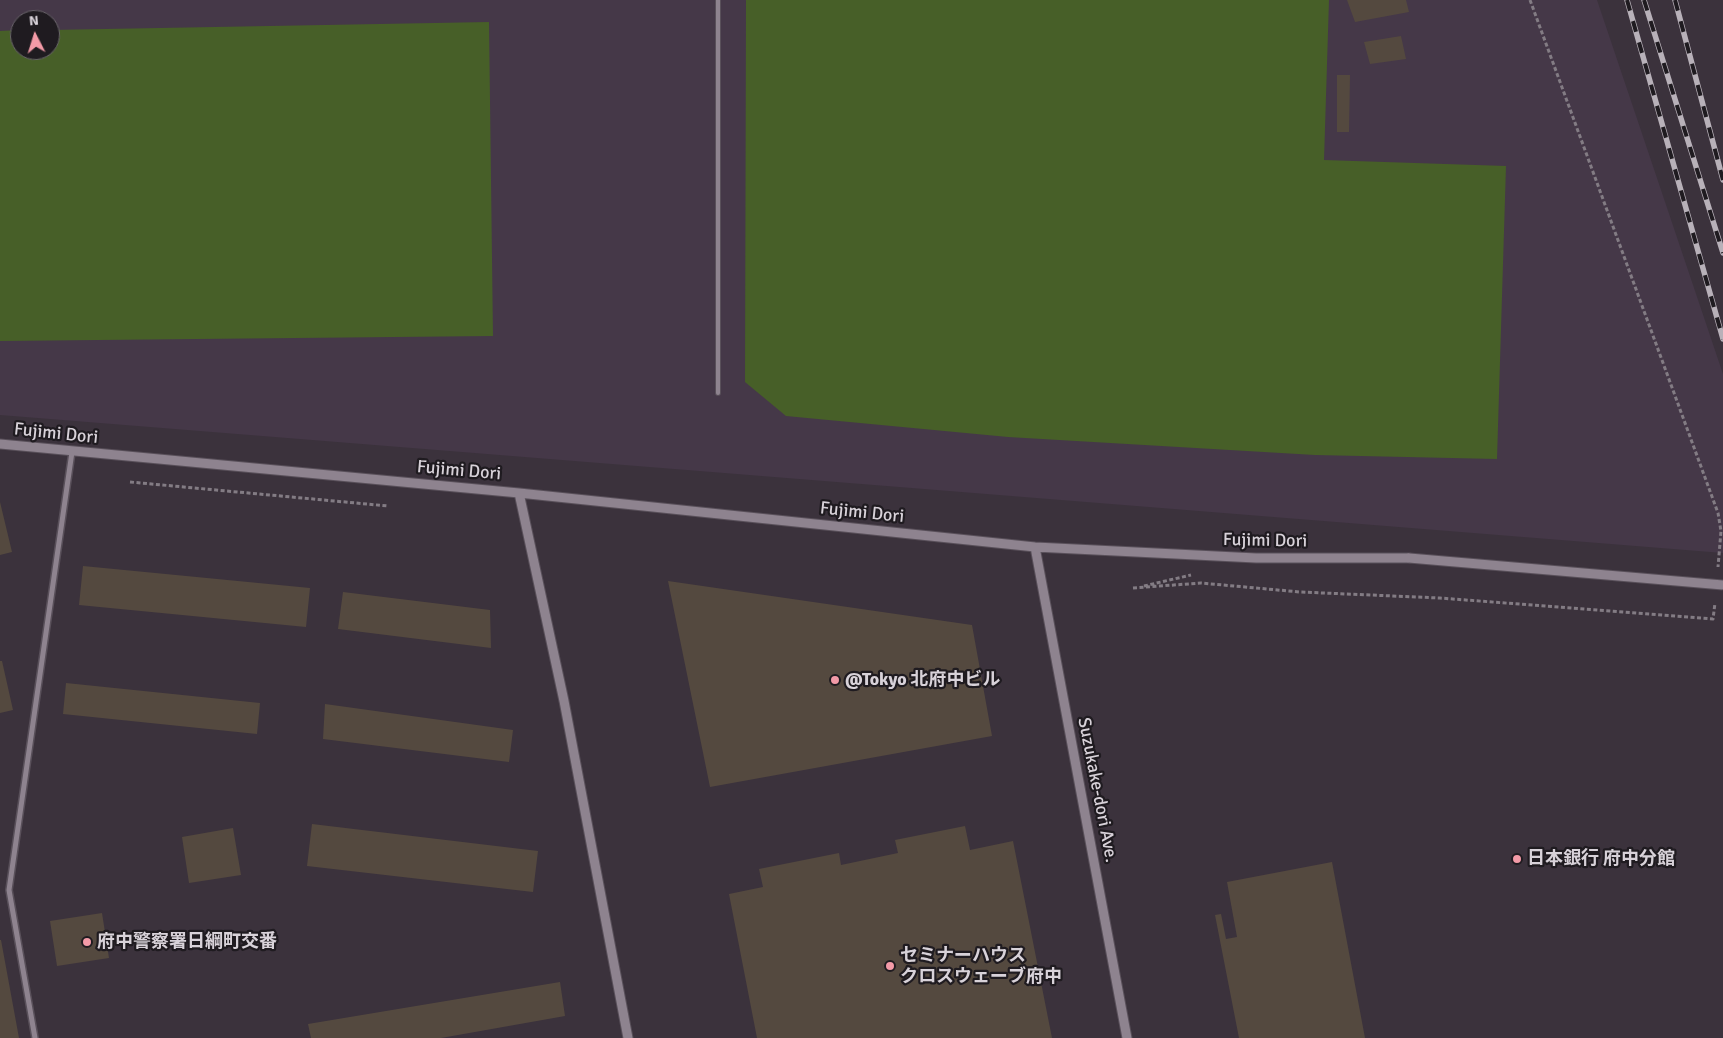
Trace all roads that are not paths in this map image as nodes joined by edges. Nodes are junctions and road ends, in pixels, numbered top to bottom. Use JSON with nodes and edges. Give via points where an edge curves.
{"nodes":[{"id":1,"x":718,"y":0,"type":"edge"},
{"id":2,"x":718,"y":393,"type":"dead end"},
{"id":3,"x":0,"y":444,"type":"edge"},
{"id":4,"x":72,"y":452,"type":"junction"},
{"id":5,"x":519,"y":493,"type":"junction"},
{"id":6,"x":1035,"y":547,"type":"junction"},
{"id":7,"x":1723,"y":584,"type":"edge"},
{"id":8,"x":35,"y":1038,"type":"edge"},
{"id":9,"x":628,"y":1038,"type":"edge"},
{"id":10,"x":1127,"y":1038,"type":"edge"}],
"edges":[{"from":1,"to":2,"type":"lane"},
{"from":3,"to":4,"type":"street","name":"Fujimi Dori"},
{"from":4,"to":5,"type":"street","name":"Fujimi Dori"},
{"from":4,"to":8,"type":"street","via":[[9,890]]},
{"from":5,"to":6,"type":"street","name":"Fujimi Dori"},
{"from":5,"to":9,"type":"street","via":[[564,701]]},
{"from":6,"to":7,"type":"street","name":"Fujimi Dori","bridge":true,"via":[[1256,558],[1410,558]]},
{"from":6,"to":10,"type":"street","name":"Suzukake-dori Ave."}]}
